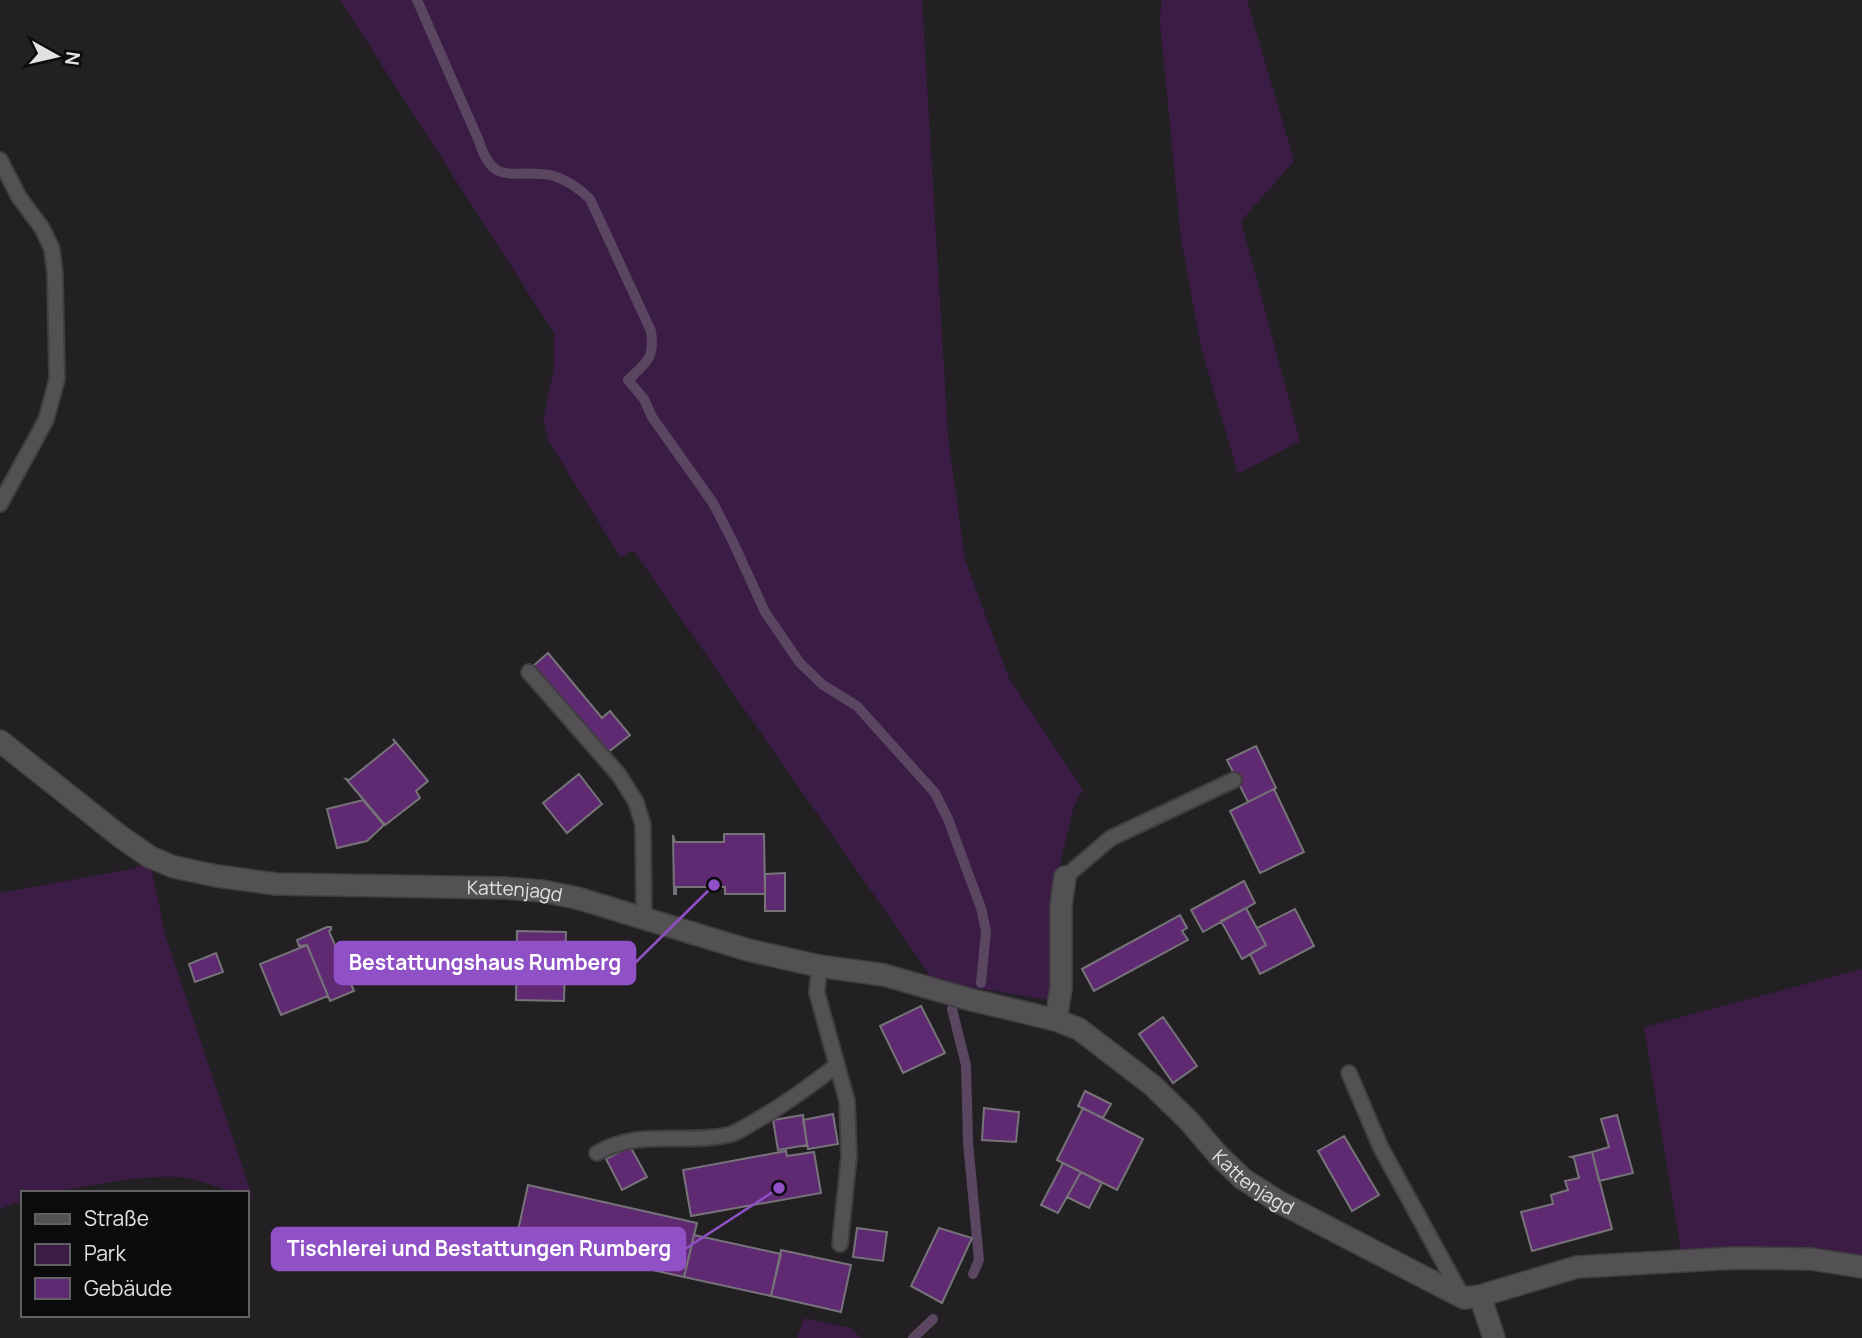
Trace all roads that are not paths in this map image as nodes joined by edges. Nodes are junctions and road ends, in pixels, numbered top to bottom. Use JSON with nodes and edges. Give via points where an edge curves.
{"nodes":[{"id":1,"x":0,"y":160,"type":"edge"},
{"id":2,"x":0,"y":504,"type":"edge"},
{"id":3,"x":529,"y":671,"type":"dead end"},
{"id":4,"x":0,"y":741,"type":"edge"},
{"id":5,"x":1234,"y":780,"type":"dead end"},
{"id":6,"x":1065,"y":877,"type":"joint"},
{"id":7,"x":644,"y":918,"type":"junction"},
{"id":8,"x":819,"y":966,"type":"junction"},
{"id":9,"x":1056,"y":1020,"type":"junction"},
{"id":10,"x":837,"y":1065,"type":"junction"},
{"id":11,"x":1349,"y":1073,"type":"dead end"},
{"id":12,"x":597,"y":1153,"type":"dead end"},
{"id":13,"x":840,"y":1244,"type":"dead end"},
{"id":14,"x":1862,"y":1267,"type":"edge"},
{"id":15,"x":1472,"y":1297,"type":"junction"},
{"id":16,"x":1493,"y":1338,"type":"edge"}],
"edges":[{"from":1,"to":2,"type":"lane","via":[[52,249],[57,379],[46,420]]},
{"from":3,"to":7,"type":"lane","via":[[619,775],[636,802],[643,825]]},
{"from":4,"to":7,"type":"street","name":"Kattenjagd","via":[[121,836],[174,867],[276,884],[542,891]]},
{"from":5,"to":6,"type":"lane","via":[[1111,838]]},
{"from":6,"to":9,"type":"street"},
{"from":7,"to":8,"type":"street","name":"Kattenjagd"},
{"from":8,"to":9,"type":"street","name":"Kattenjagd","via":[[884,975]]},
{"from":8,"to":10,"type":"lane","via":[[817,993]]},
{"from":9,"to":15,"type":"street","name":"Kattenjagd","via":[[1079,1029],[1153,1085],[1243,1179],[1279,1202]]},
{"from":10,"to":12,"type":"lane","via":[[791,1100],[732,1135],[643,1138]]},
{"from":10,"to":13,"type":"lane","via":[[847,1101],[849,1156]]},
{"from":11,"to":15,"type":"lane","via":[[1381,1147]]},
{"from":14,"to":15,"type":"street","via":[[1811,1259],[1735,1258],[1577,1267]]},
{"from":15,"to":16,"type":"street"}]}
